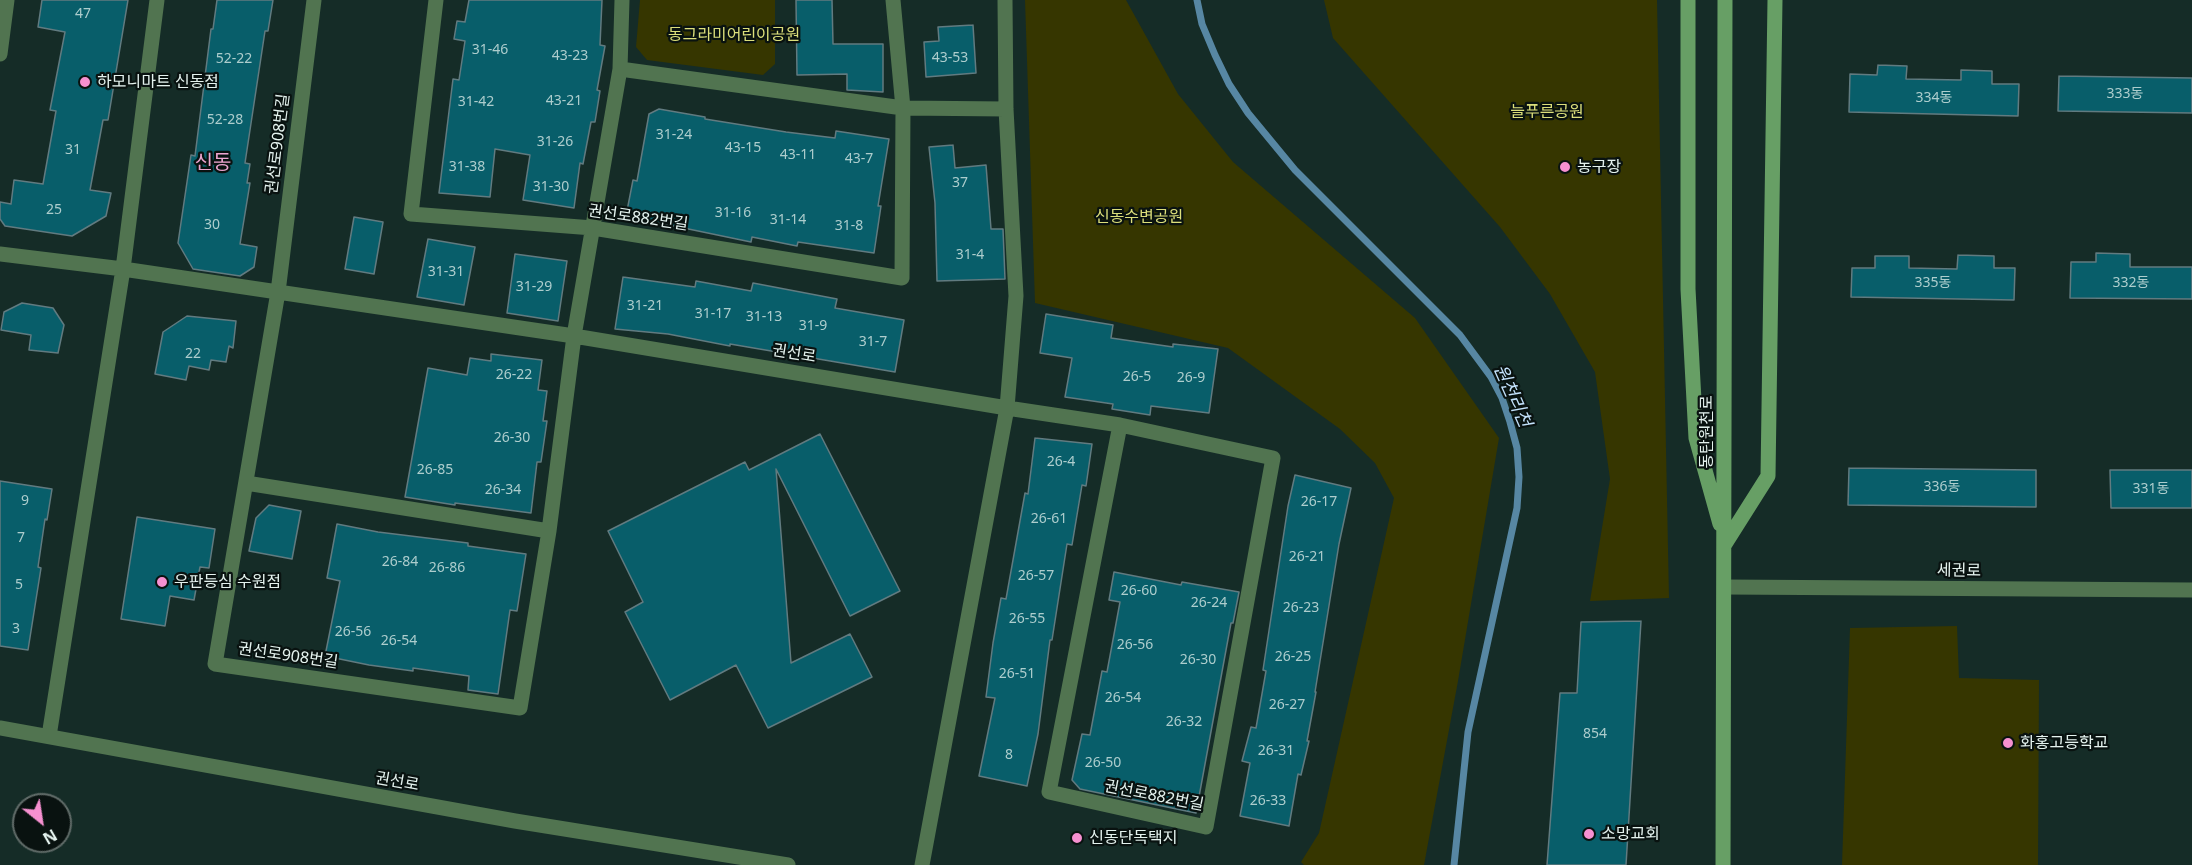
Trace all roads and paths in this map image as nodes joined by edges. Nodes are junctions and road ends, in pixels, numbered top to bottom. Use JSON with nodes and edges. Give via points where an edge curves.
{"nodes":[{"id":1,"x":7,"y":0,"type":"edge"},
{"id":2,"x":157,"y":0,"type":"edge"},
{"id":3,"x":314,"y":0,"type":"edge"},
{"id":4,"x":436,"y":0,"type":"edge"},
{"id":5,"x":622,"y":0,"type":"edge"},
{"id":6,"x":893,"y":0,"type":"edge"},
{"id":7,"x":1005,"y":0,"type":"edge"},
{"id":8,"x":1688,"y":0,"type":"edge"},
{"id":9,"x":1725,"y":0,"type":"edge"},
{"id":10,"x":1775,"y":0,"type":"edge"},
{"id":11,"x":0,"y":54,"type":"edge"},
{"id":12,"x":620,"y":69,"type":"junction"},
{"id":13,"x":903,"y":108,"type":"junction"},
{"id":14,"x":1006,"y":109,"type":"junction"},
{"id":15,"x":593,"y":228,"type":"junction"},
{"id":16,"x":0,"y":254,"type":"edge"},
{"id":17,"x":123,"y":269,"type":"junction"},
{"id":18,"x":278,"y":292,"type":"junction"},
{"id":19,"x":574,"y":336,"type":"junction"},
{"id":20,"x":1007,"y":408,"type":"junction"},
{"id":21,"x":1120,"y":425,"type":"junction"},
{"id":22,"x":246,"y":483,"type":"junction"},
{"id":23,"x":549,"y":531,"type":"junction"},
{"id":24,"x":1725,"y":544,"type":"junction"},
{"id":25,"x":1725,"y":587,"type":"junction"},
{"id":26,"x":2192,"y":590,"type":"edge"},
{"id":27,"x":0,"y":728,"type":"edge"},
{"id":28,"x":49,"y":736,"type":"junction"},
{"id":29,"x":788,"y":865,"type":"edge"},
{"id":30,"x":922,"y":865,"type":"edge"},
{"id":31,"x":1723,"y":865,"type":"edge"}],
"edges":[{"from":1,"to":11,"type":"street"},
{"from":2,"to":17,"type":"street"},
{"from":3,"to":18,"type":"street","name":"권선로908번길"},
{"from":4,"to":15,"type":"street","name":"권선로882번길","via":[[411,214]]},
{"from":5,"to":12,"type":"street"},
{"from":6,"to":13,"type":"street","name":"권선로882번길"},
{"from":7,"to":14,"type":"street"},
{"from":8,"to":24,"type":"main road","via":[[1688,289],[1696,438]]},
{"from":9,"to":24,"type":"main road","name":"동탄원천로"},
{"from":10,"to":24,"type":"main road","via":[[1768,476]]},
{"from":12,"to":13,"type":"street"},
{"from":12,"to":15,"type":"street","name":"권선로908번길"},
{"from":13,"to":14,"type":"street"},
{"from":13,"to":15,"type":"street","name":"권선로882번길","via":[[902,278]]},
{"from":14,"to":20,"type":"street","via":[[1016,296]]},
{"from":15,"to":19,"type":"street","name":"권선로908번길"},
{"from":16,"to":17,"type":"street"},
{"from":17,"to":18,"type":"street"},
{"from":17,"to":28,"type":"street"},
{"from":18,"to":19,"type":"street"},
{"from":18,"to":22,"type":"street","name":"권선로908번길"},
{"from":19,"to":20,"type":"street","name":"권선로"},
{"from":19,"to":23,"type":"street","name":"권선로908번길"},
{"from":20,"to":21,"type":"street","name":"권선로882번길"},
{"from":20,"to":30,"type":"street"},
{"from":21,"to":21,"type":"street","name":"권선로882번길","via":[[1273,458],[1206,827],[1049,792]]},
{"from":22,"to":23,"type":"street"},
{"from":22,"to":23,"type":"street","name":"권선로908번길","via":[[215,664],[520,708]]},
{"from":24,"to":25,"type":"main road","name":"동탄원천로"},
{"from":25,"to":26,"type":"street","name":"세권로"},
{"from":25,"to":31,"type":"main road","name":"동탄원천로"},
{"from":27,"to":28,"type":"street","name":"권선로"},
{"from":28,"to":29,"type":"street","name":"권선로","via":[[515,821]]}]}
